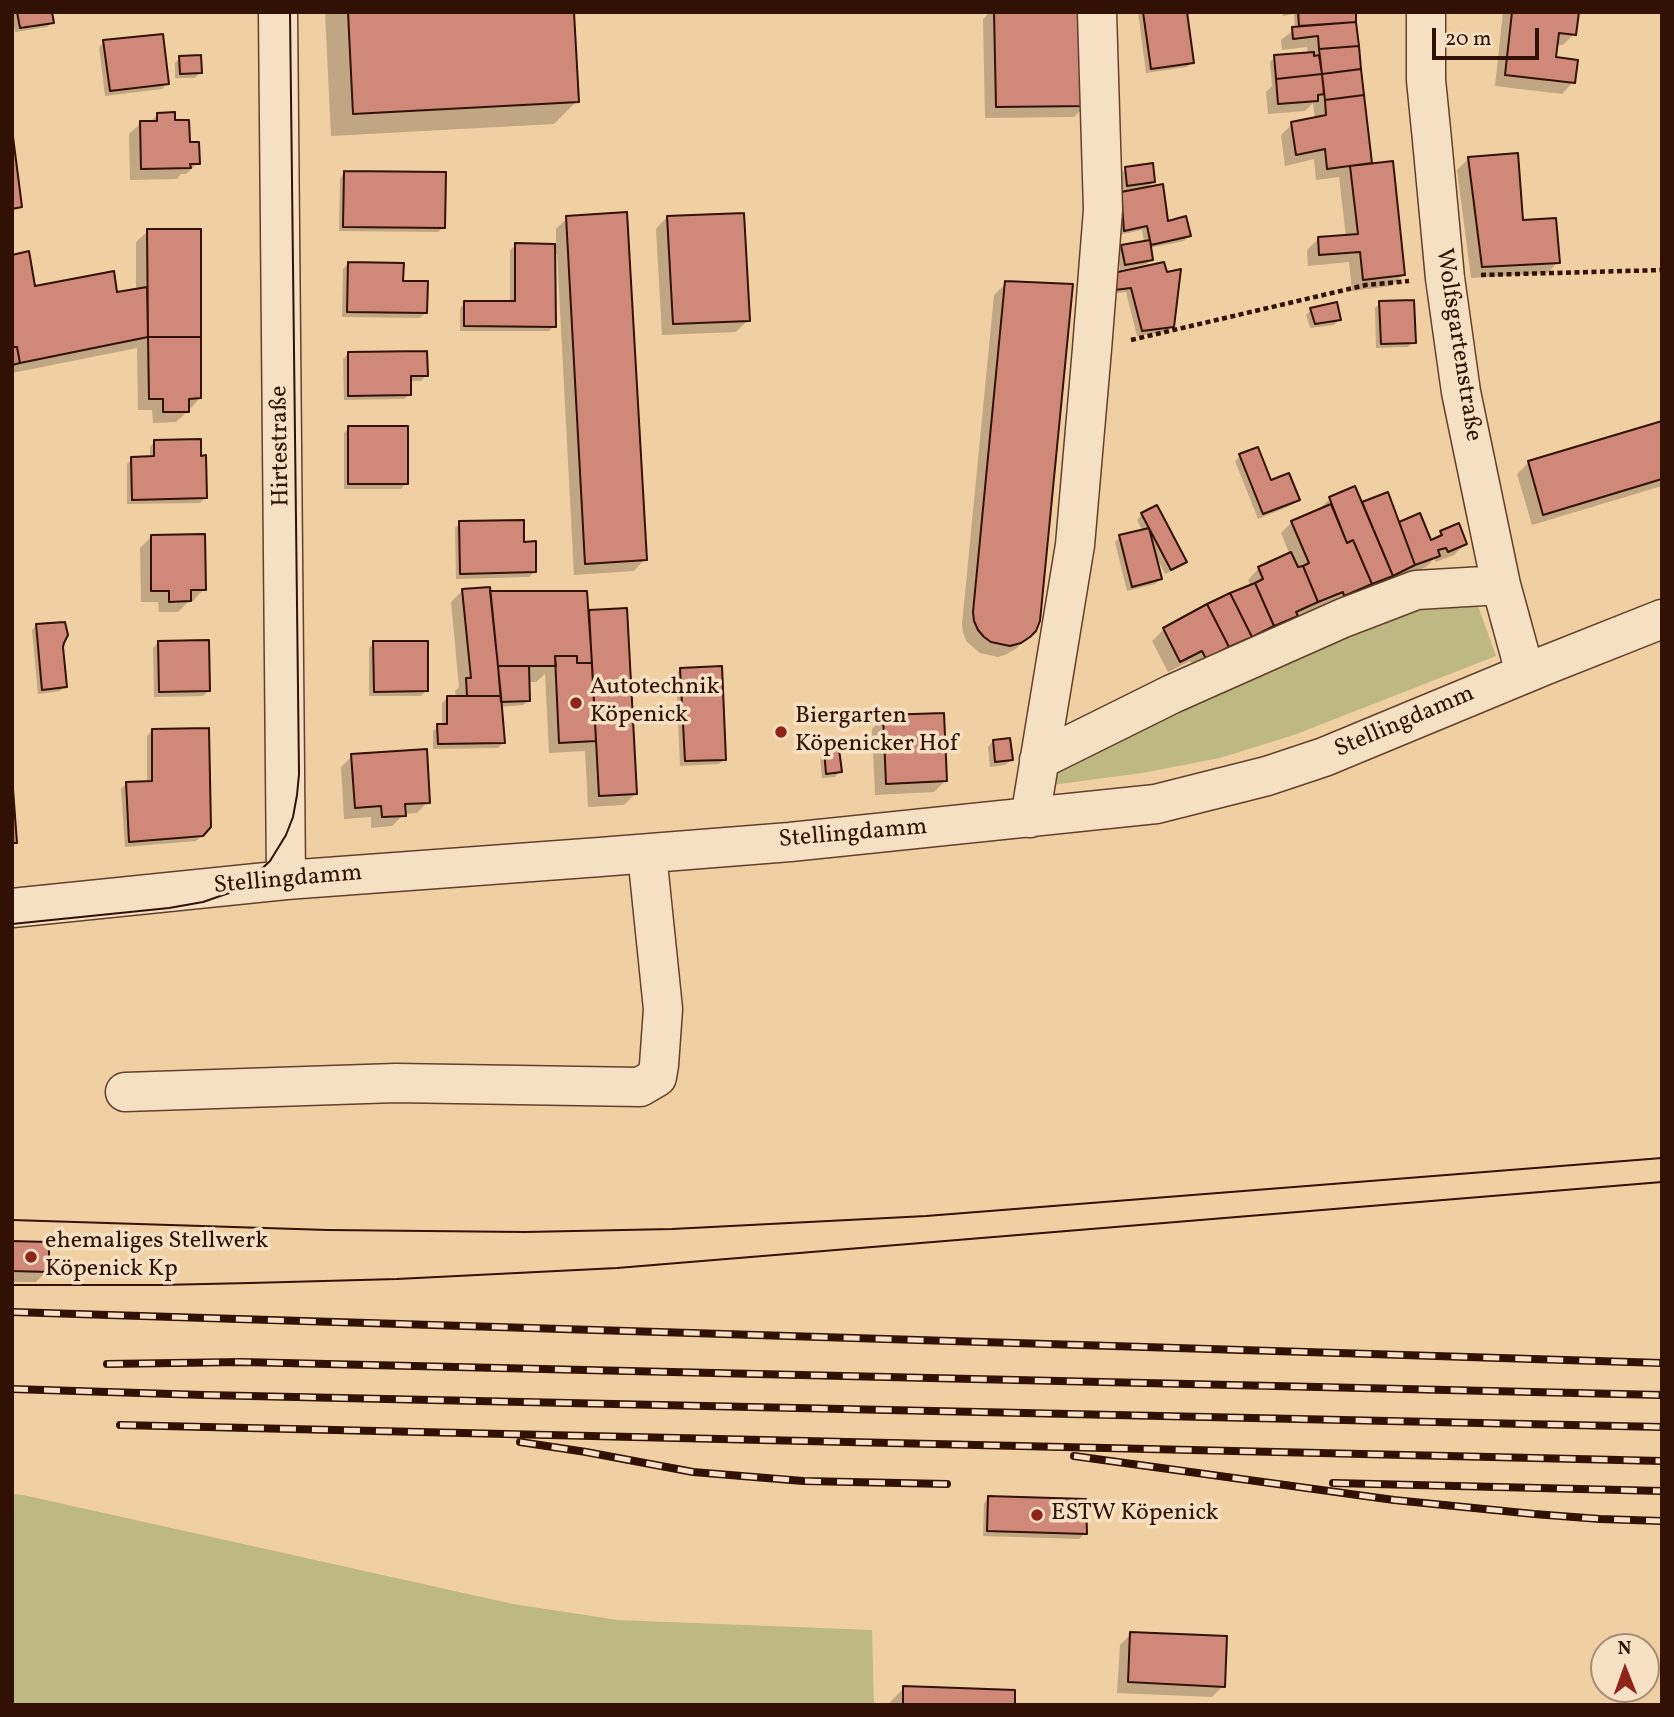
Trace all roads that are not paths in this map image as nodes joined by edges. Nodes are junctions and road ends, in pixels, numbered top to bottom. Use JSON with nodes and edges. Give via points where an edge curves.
{"nodes":[{"id":1,"x":278,"y":12,"type":"edge"},
{"id":2,"x":1097,"y":12,"type":"edge"},
{"id":3,"x":1426,"y":12,"type":"edge"},
{"id":4,"x":1501,"y":585,"type":"junction"},
{"id":5,"x":1662,"y":619,"type":"edge"},
{"id":6,"x":1525,"y":673,"type":"junction"},
{"id":7,"x":1039,"y":760,"type":"junction"},
{"id":8,"x":1030,"y":818,"type":"junction"},
{"id":9,"x":647,"y":854,"type":"junction"},
{"id":10,"x":286,"y":880,"type":"junction"},
{"id":11,"x":12,"y":908,"type":"edge"},
{"id":12,"x":125,"y":1091,"type":"dead end"}],
"edges":[{"from":1,"to":10,"type":"street","name":"Hirtestraße"},
{"from":2,"to":7,"type":"street","via":[[1103,210],[1075,545]]},
{"from":3,"to":4,"type":"street","name":"Wolfsgartenstraße","via":[[1426,80],[1445,278],[1461,393]]},
{"from":4,"to":6,"type":"street","name":"Wolfsgartenstraße"},
{"from":4,"to":7,"type":"street","via":[[1416,590],[1172,694]]},
{"from":5,"to":6,"type":"street","name":"Stellingdamm"},
{"from":6,"to":8,"type":"street","name":"Stellingdamm","via":[[1324,757],[1266,776],[1156,804]]},
{"from":7,"to":8,"type":"street"},
{"from":8,"to":9,"type":"street","name":"Stellingdamm"},
{"from":9,"to":10,"type":"street","name":"Stellingdamm"},
{"from":9,"to":12,"type":"street","via":[[663,1009],[657,1077],[640,1087],[396,1083]]},
{"from":10,"to":11,"type":"street","name":"Stellingdamm"}]}
